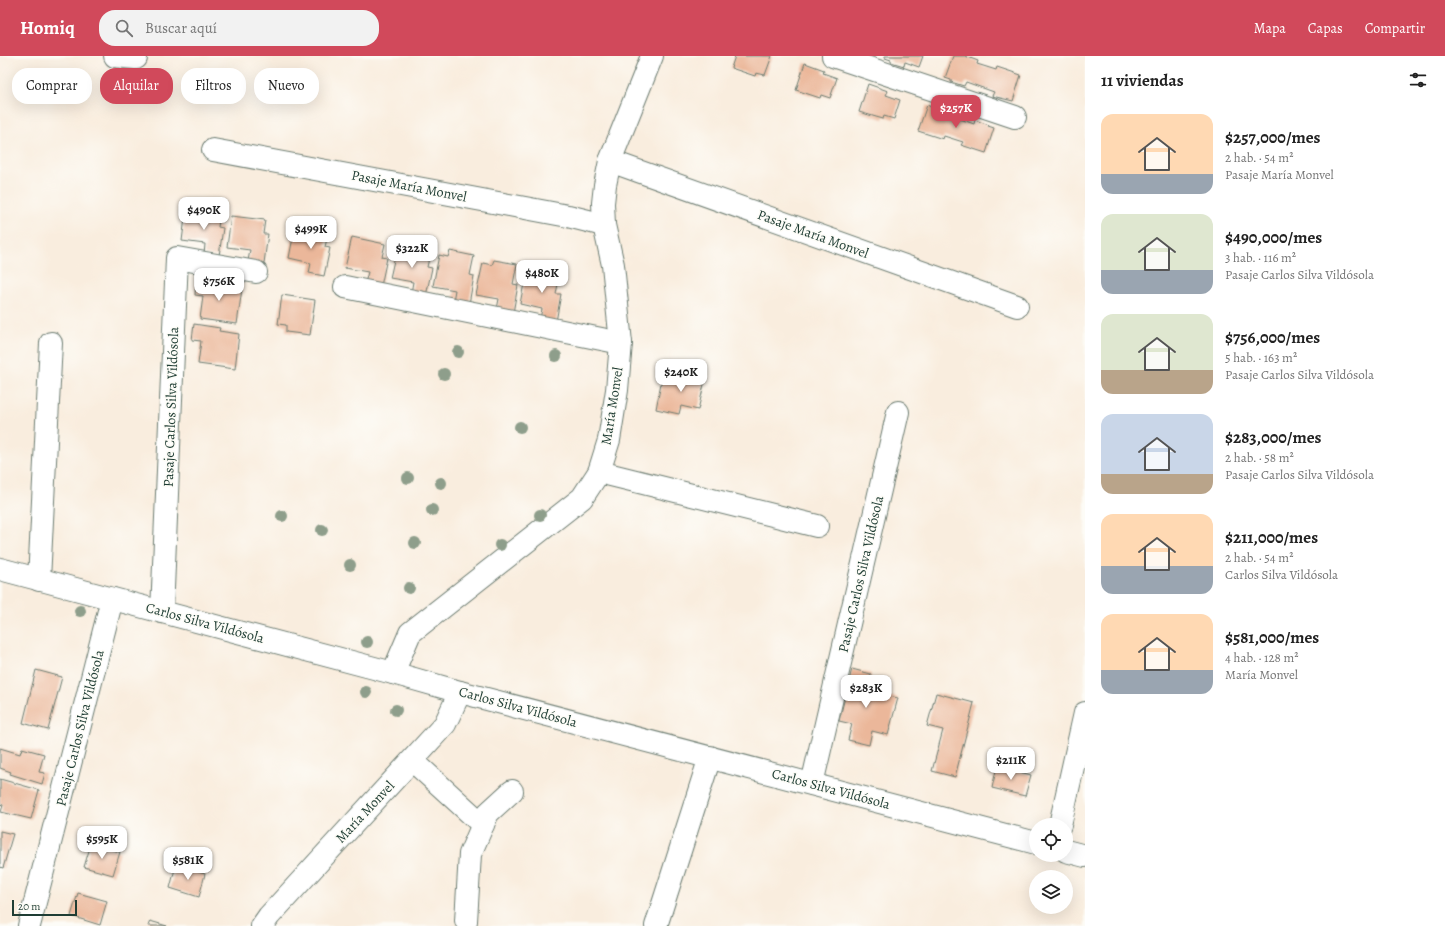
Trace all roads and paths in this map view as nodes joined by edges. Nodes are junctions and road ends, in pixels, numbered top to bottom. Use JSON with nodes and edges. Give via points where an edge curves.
{"nodes":[{"id":1,"x":652,"y":56,"type":"edge"},
{"id":2,"x":833,"y":56,"type":"edge"},
{"id":3,"x":1015,"y":117,"type":"dead end"},
{"id":4,"x":214,"y":150,"type":"dead end"},
{"id":5,"x":610,"y":161,"type":"junction"},
{"id":6,"x":604,"y":225,"type":"junction"},
{"id":7,"x":256,"y":272,"type":"dead end"},
{"id":8,"x":345,"y":287,"type":"dead end"},
{"id":9,"x":1017,"y":306,"type":"dead end"},
{"id":10,"x":51,"y":343,"type":"dead end"},
{"id":11,"x":621,"y":343,"type":"junction"},
{"id":12,"x":898,"y":412,"type":"dead end"},
{"id":13,"x":599,"y":472,"type":"junction"},
{"id":14,"x":817,"y":526,"type":"dead end"},
{"id":15,"x":0,"y":569,"type":"edge"},
{"id":16,"x":39,"y":580,"type":"junction"},
{"id":17,"x":112,"y":599,"type":"junction"},
{"id":18,"x":162,"y":612,"type":"junction"},
{"id":19,"x":393,"y":673,"type":"junction"},
{"id":20,"x":460,"y":692,"type":"junction"},
{"id":21,"x":1085,"y":713,"type":"edge"},
{"id":22,"x":710,"y":757,"type":"junction"},
{"id":23,"x":413,"y":761,"type":"junction"},
{"id":24,"x":812,"y":784,"type":"junction"},
{"id":25,"x":512,"y":791,"type":"dead end"},
{"id":26,"x":1062,"y":818,"type":"edge"},
{"id":27,"x":483,"y":825,"type":"junction"},
{"id":28,"x":1029,"y":841,"type":"edge"},
{"id":29,"x":1073,"y":853,"type":"edge"},
{"id":30,"x":1085,"y":856,"type":"edge"},
{"id":31,"x":466,"y":921,"type":"dead end"},
{"id":32,"x":29,"y":926,"type":"edge"},
{"id":33,"x":262,"y":926,"type":"edge"},
{"id":34,"x":656,"y":926,"type":"edge"}],
"edges":[{"from":1,"to":5,"type":"street","name":"María Monvel"},
{"from":2,"to":3,"type":"street"},
{"from":4,"to":6,"type":"street","name":"Pasaje María Monvel","via":[[568,216]]},
{"from":5,"to":6,"type":"street","name":"María Monvel","via":[[603,203]]},
{"from":5,"to":9,"type":"street","name":"Pasaje María Monvel"},
{"from":6,"to":11,"type":"street","name":"María Monvel","via":[[613,265]]},
{"from":7,"to":18,"type":"street","name":"Pasaje Carlos Silva Vildósola","via":[[177,258]]},
{"from":8,"to":11,"type":"street"},
{"from":10,"to":16,"type":"street"},
{"from":11,"to":13,"type":"street","name":"María Monvel","via":[[609,440]]},
{"from":12,"to":24,"type":"street","name":"Pasaje Carlos Silva Vildósola"},
{"from":13,"to":14,"type":"street"},
{"from":13,"to":19,"type":"street","name":"María Monvel","via":[[582,498],[410,633]]},
{"from":15,"to":16,"type":"street","name":"Carlos Silva Vildósola"},
{"from":16,"to":17,"type":"street","name":"Carlos Silva Vildósola"},
{"from":17,"to":18,"type":"street","name":"Carlos Silva Vildósola"},
{"from":17,"to":32,"type":"street","name":"Pasaje Carlos Silva Vildósola"},
{"from":18,"to":19,"type":"street","name":"Carlos Silva Vildósola"},
{"from":19,"to":20,"type":"street","name":"Carlos Silva Vildósola"},
{"from":20,"to":22,"type":"street","name":"Carlos Silva Vildósola"},
{"from":20,"to":23,"type":"street","name":"María Monvel","via":[[445,724]]},
{"from":21,"to":26,"type":"street"},
{"from":22,"to":24,"type":"street","name":"Carlos Silva Vildósola"},
{"from":22,"to":34,"type":"street"},
{"from":23,"to":27,"type":"street"},
{"from":23,"to":33,"type":"street","name":"María Monvel"},
{"from":24,"to":28,"type":"street","name":"Carlos Silva Vildósola"},
{"from":25,"to":27,"type":"street","via":[[488,813]]},
{"from":27,"to":31,"type":"street","via":[[470,854]]},
{"from":29,"to":30,"type":"street"}]}
